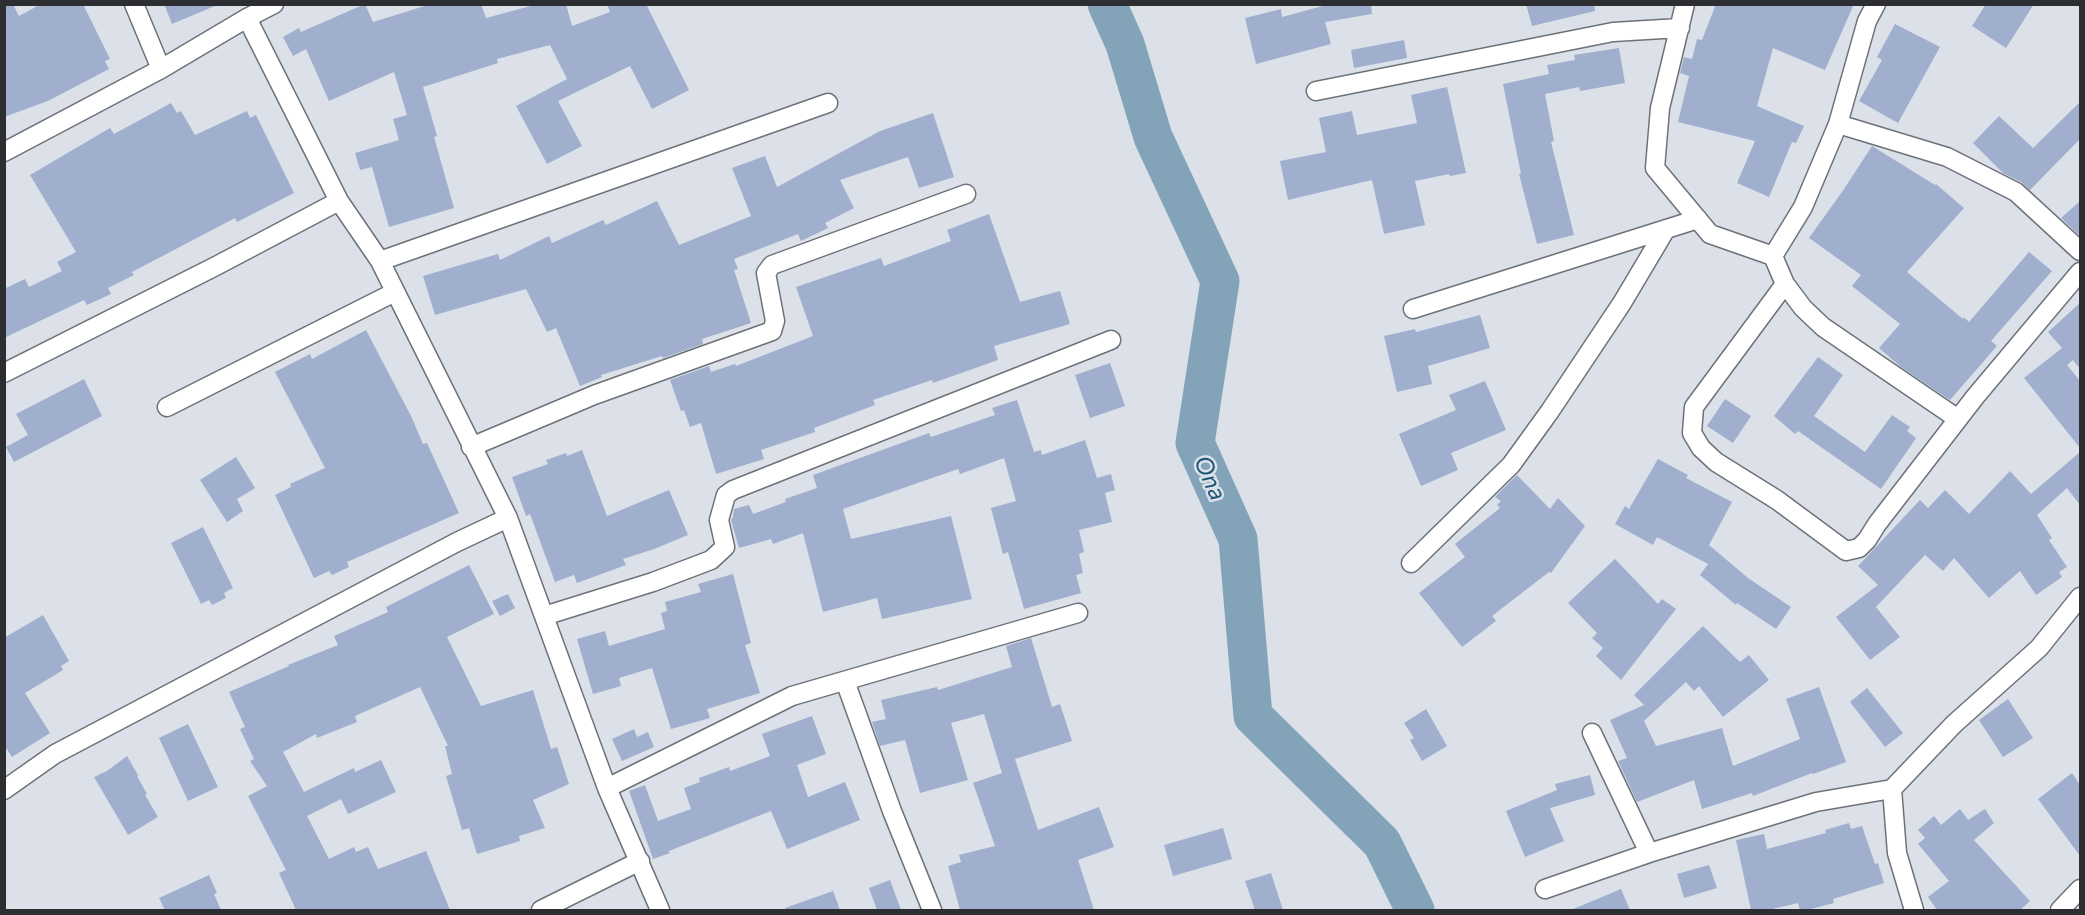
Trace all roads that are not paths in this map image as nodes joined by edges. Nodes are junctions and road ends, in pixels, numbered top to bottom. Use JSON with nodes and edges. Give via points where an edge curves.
{"nodes":[{"id":1,"x":134,"y":4,"type":"edge"},
{"id":2,"x":274,"y":4,"type":"edge"},
{"id":3,"x":1686,"y":4,"type":"edge"},
{"id":4,"x":1876,"y":4,"type":"edge"},
{"id":5,"x":247,"y":18,"type":"junction"},
{"id":6,"x":1680,"y":28,"type":"junction"},
{"id":7,"x":161,"y":69,"type":"junction"},
{"id":8,"x":1317,"y":91,"type":"dead end"},
{"id":9,"x":828,"y":103,"type":"dead end"},
{"id":10,"x":1838,"y":124,"type":"junction"},
{"id":11,"x":4,"y":152,"type":"edge"},
{"id":12,"x":966,"y":194,"type":"dead end"},
{"id":13,"x":339,"y":201,"type":"junction"},
{"id":14,"x":1698,"y":219,"type":"junction"},
{"id":15,"x":1666,"y":229,"type":"junction"},
{"id":16,"x":2080,"y":251,"type":"edge"},
{"id":17,"x":1773,"y":256,"type":"junction"},
{"id":18,"x":380,"y":261,"type":"junction"},
{"id":19,"x":2080,"y":272,"type":"edge"},
{"id":20,"x":1785,"y":284,"type":"junction"},
{"id":21,"x":395,"y":292,"type":"junction"},
{"id":22,"x":1413,"y":309,"type":"dead end"},
{"id":23,"x":1111,"y":340,"type":"dead end"},
{"id":24,"x":4,"y":374,"type":"edge"},
{"id":25,"x":167,"y":407,"type":"dead end"},
{"id":26,"x":1958,"y":419,"type":"junction"},
{"id":27,"x":471,"y":447,"type":"junction"},
{"id":28,"x":508,"y":518,"type":"junction"},
{"id":29,"x":1411,"y":563,"type":"dead end"},
{"id":30,"x":2080,"y":597,"type":"edge"},
{"id":31,"x":1078,"y":612,"type":"dead end"},
{"id":32,"x":544,"y":616,"type":"junction"},
{"id":33,"x":845,"y":681,"type":"junction"},
{"id":34,"x":1592,"y":733,"type":"dead end"},
{"id":35,"x":607,"y":788,"type":"junction"},
{"id":36,"x":1892,"y":789,"type":"junction"},
{"id":37,"x":4,"y":790,"type":"edge"},
{"id":38,"x":1649,"y":852,"type":"junction"},
{"id":39,"x":640,"y":861,"type":"junction"},
{"id":40,"x":1545,"y":889,"type":"dead end"},
{"id":41,"x":2080,"y":889,"type":"edge"},
{"id":42,"x":541,"y":910,"type":"edge"},
{"id":43,"x":660,"y":910,"type":"edge"},
{"id":44,"x":932,"y":910,"type":"edge"},
{"id":45,"x":1914,"y":910,"type":"edge"},
{"id":46,"x":2060,"y":910,"type":"edge"}],
"edges":[{"from":1,"to":7,"type":"street"},
{"from":2,"to":5,"type":"street"},
{"from":3,"to":6,"type":"street"},
{"from":4,"to":10,"type":"street","via":[[1867,21]]},
{"from":5,"to":7,"type":"street"},
{"from":5,"to":13,"type":"street"},
{"from":6,"to":8,"type":"street","via":[[1613,32]]},
{"from":6,"to":14,"type":"street","via":[[1660,108],[1655,168]]},
{"from":7,"to":11,"type":"street"},
{"from":9,"to":18,"type":"street"},
{"from":10,"to":16,"type":"street","via":[[1947,157],[2016,192]]},
{"from":10,"to":17,"type":"street","via":[[1803,207]]},
{"from":12,"to":27,"type":"street","via":[[772,265],[766,273],[775,321],[772,331],[594,395]]},
{"from":13,"to":18,"type":"street"},
{"from":13,"to":24,"type":"street"},
{"from":14,"to":15,"type":"street"},
{"from":14,"to":17,"type":"street","via":[[1710,234]]},
{"from":15,"to":22,"type":"street"},
{"from":15,"to":29,"type":"street","via":[[1616,313],[1511,465]]},
{"from":17,"to":20,"type":"street"},
{"from":18,"to":21,"type":"street"},
{"from":19,"to":26,"type":"street"},
{"from":20,"to":26,"type":"street","via":[[1823,327]]},
{"from":20,"to":26,"type":"street","via":[[1694,406],[1692,433],[1716,462],[1777,500],[1846,551],[1859,548],[1867,540]]},
{"from":21,"to":25,"type":"street"},
{"from":21,"to":27,"type":"street"},
{"from":23,"to":32,"type":"street","via":[[733,489],[726,495],[719,519],[725,547],[711,560]]},
{"from":27,"to":28,"type":"street"},
{"from":28,"to":32,"type":"street"},
{"from":28,"to":37,"type":"street","via":[[55,754]]},
{"from":30,"to":36,"type":"street","via":[[2039,648],[1953,724]]},
{"from":31,"to":33,"type":"street"},
{"from":32,"to":35,"type":"street"},
{"from":33,"to":35,"type":"street","via":[[792,696]]},
{"from":33,"to":44,"type":"street"},
{"from":34,"to":38,"type":"street"},
{"from":35,"to":39,"type":"street"},
{"from":36,"to":38,"type":"street","via":[[1816,802]]},
{"from":36,"to":45,"type":"street","via":[[1897,853]]},
{"from":38,"to":40,"type":"street"},
{"from":39,"to":42,"type":"street"},
{"from":39,"to":43,"type":"street"},
{"from":41,"to":46,"type":"street"}]}
